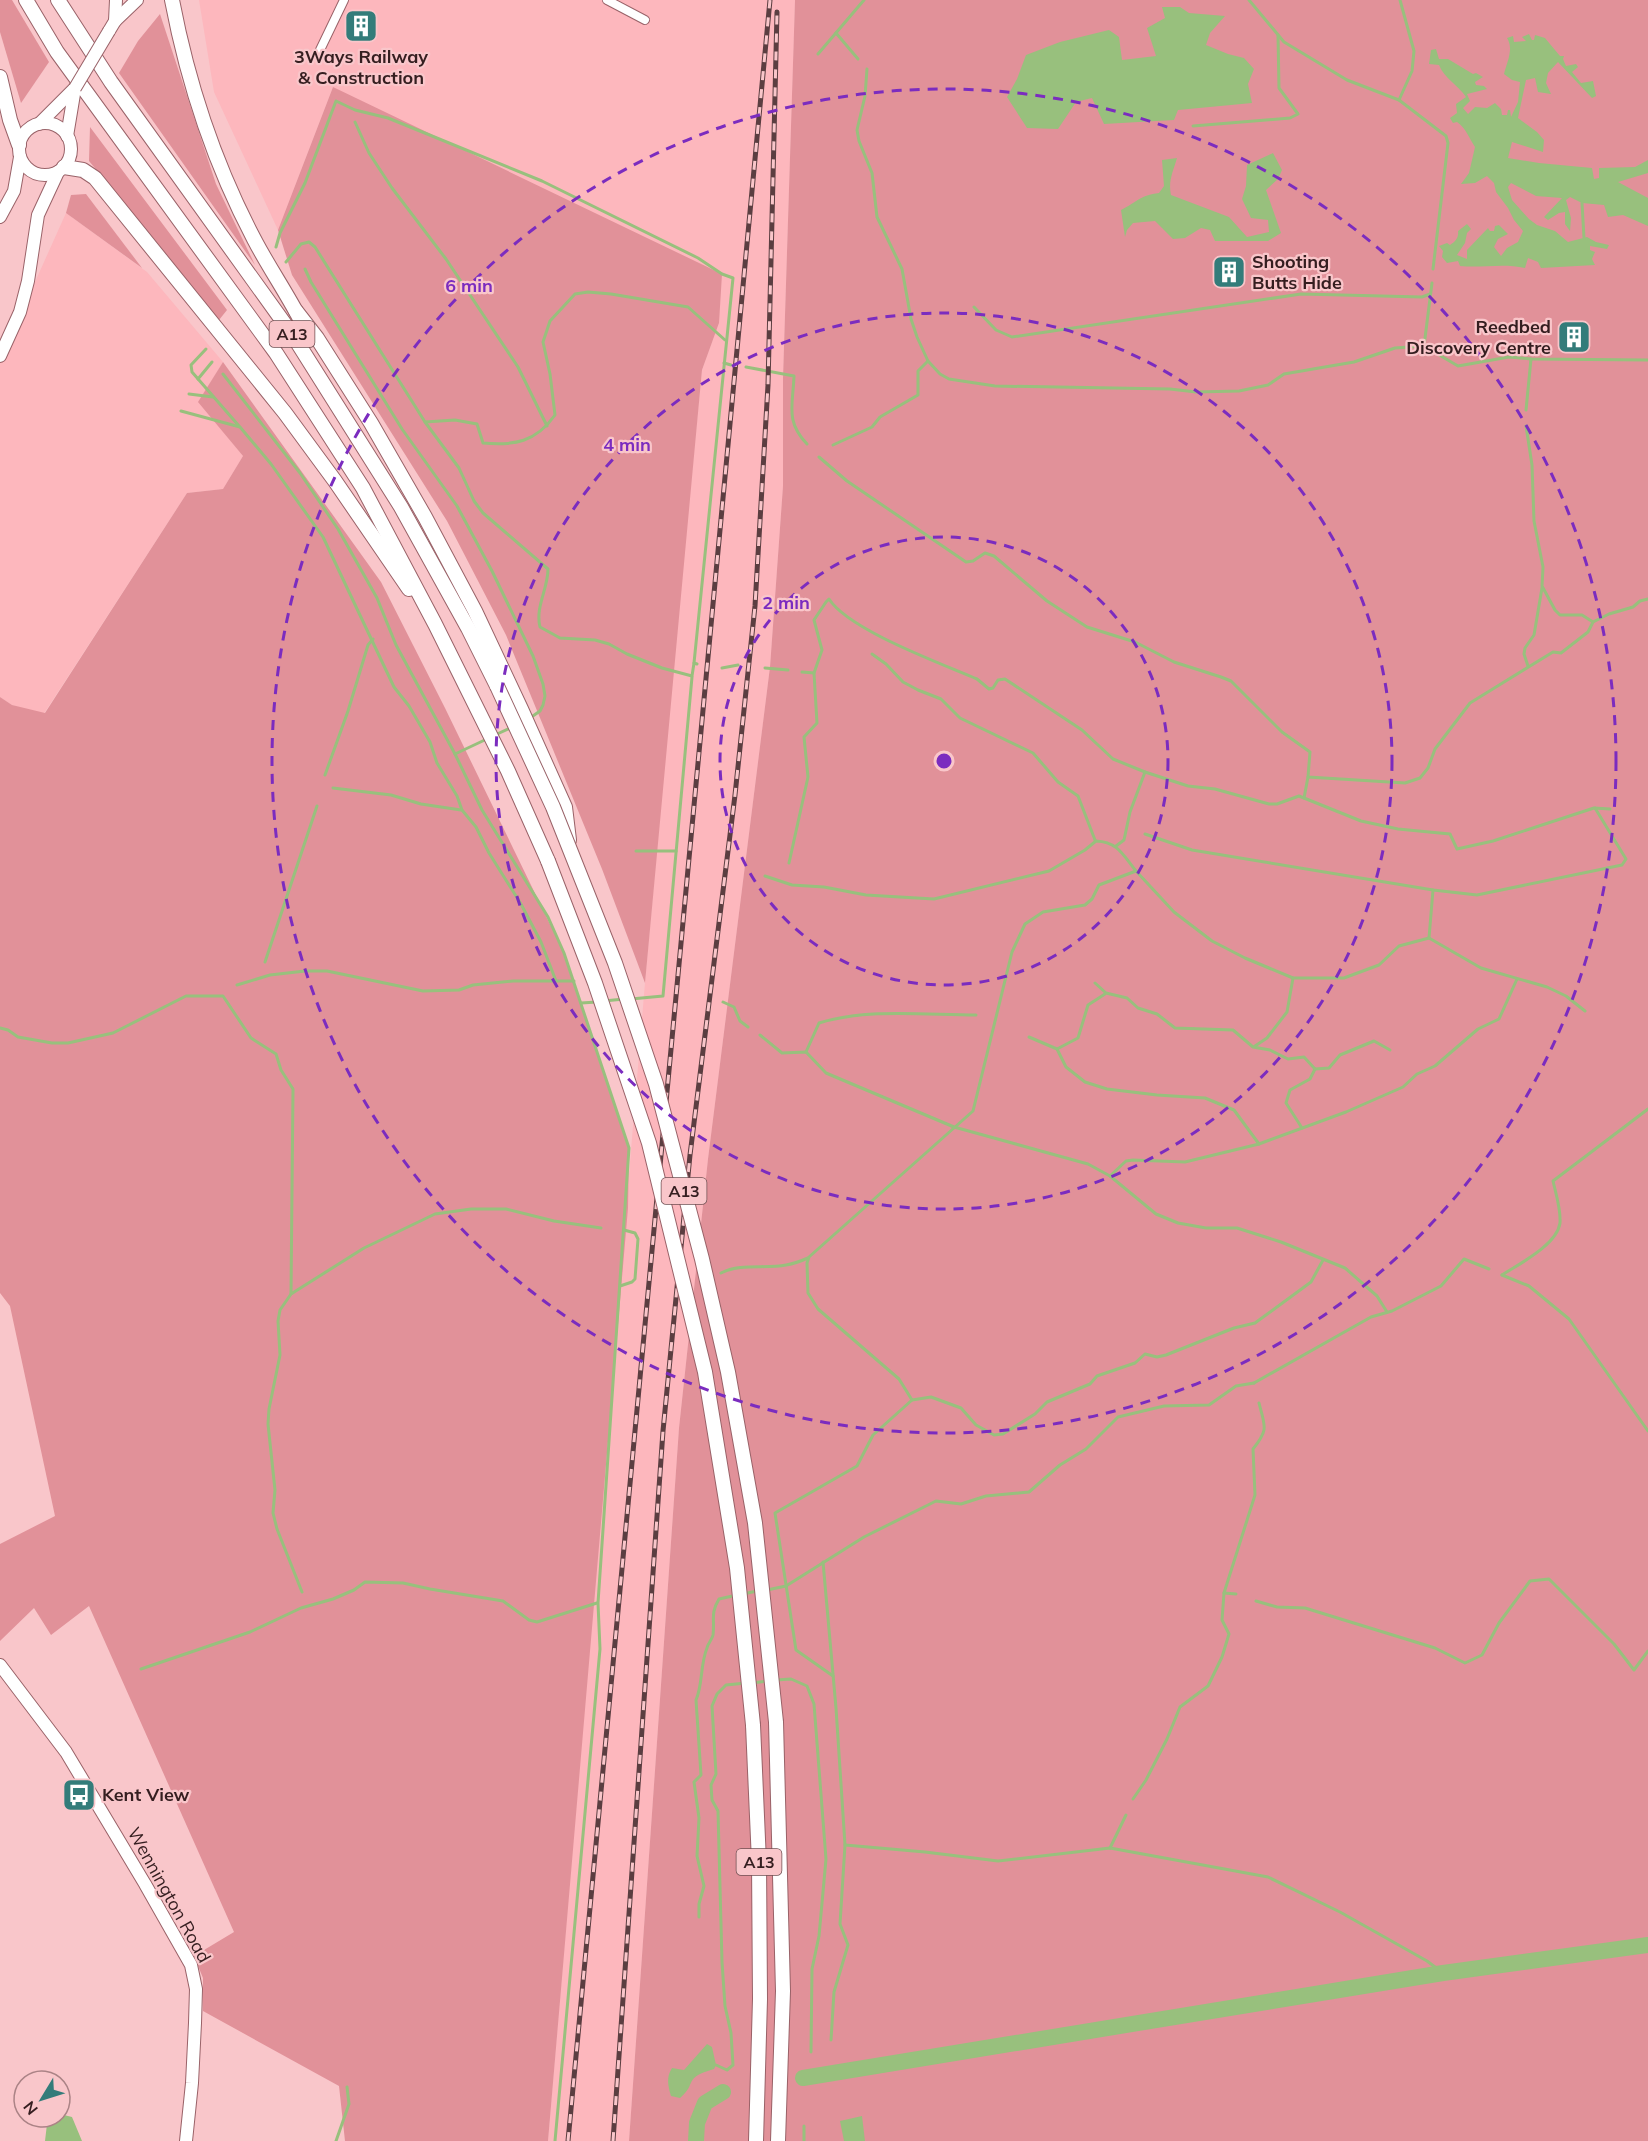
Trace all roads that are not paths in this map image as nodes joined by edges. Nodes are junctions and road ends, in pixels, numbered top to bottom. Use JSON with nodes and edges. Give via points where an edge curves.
{"nodes":[{"id":1,"x":26,"y":0,"type":"edge"},
{"id":2,"x":58,"y":0,"type":"edge"},
{"id":3,"x":116,"y":0,"type":"edge"},
{"id":4,"x":137,"y":0,"type":"edge"},
{"id":5,"x":172,"y":0,"type":"edge"},
{"id":6,"x":344,"y":0,"type":"edge"},
{"id":7,"x":607,"y":0,"type":"edge"},
{"id":8,"x":645,"y":20,"type":"dead end"},
{"id":9,"x":112,"y":26,"type":"junction"},
{"id":10,"x":320,"y":50,"type":"dead end"},
{"id":11,"x":0,"y":77,"type":"edge"},
{"id":12,"x":71,"y":96,"type":"junction"},
{"id":13,"x":39,"y":124,"type":"junction"},
{"id":14,"x":68,"y":136,"type":"junction"},
{"id":15,"x":20,"y":151,"type":"junction"},
{"id":16,"x":61,"y":170,"type":"junction"},
{"id":17,"x":0,"y":217,"type":"edge"},
{"id":18,"x":296,"y":311,"type":"junction"},
{"id":19,"x":0,"y":356,"type":"edge"},
{"id":20,"x":401,"y":507,"type":"junction"},
{"id":21,"x":435,"y":624,"type":"junction"},
{"id":22,"x":502,"y":683,"type":"junction"},
{"id":23,"x":0,"y":1665,"type":"edge"},
{"id":24,"x":186,"y":2141,"type":"edge"},
{"id":25,"x":756,"y":2141,"type":"edge"},
{"id":26,"x":778,"y":2141,"type":"edge"}],
"edges":[{"from":1,"to":21,"type":"highway","number":"A13","via":[[57,52],[276,353],[363,489]]},
{"from":2,"to":20,"type":"highway","number":"A13","via":[[111,82],[292,334]]},
{"from":3,"to":9,"type":"main road"},
{"from":4,"to":9,"type":"main road"},
{"from":5,"to":18,"type":"highway","via":[[207,134],[254,241]]},
{"from":6,"to":10,"type":"street"},
{"from":7,"to":8,"type":"street"},
{"from":9,"to":12,"type":"main road","bridge":true},
{"from":11,"to":15,"type":"highway"},
{"from":12,"to":13,"type":"main road"},
{"from":12,"to":14,"type":"main road"},
{"from":13,"to":14,"type":"main road","via":[[55,125]]},
{"from":13,"to":15,"type":"main road","via":[[26,131]]},
{"from":14,"to":16,"type":"main road","via":[[71,152]]},
{"from":15,"to":16,"type":"main road","via":[[35,174],[43,176]]},
{"from":15,"to":17,"type":"main road","via":[[14,191]]},
{"from":16,"to":19,"type":"main road","via":[[39,215],[20,312]]},
{"from":16,"to":21,"type":"highway","via":[[83,170],[95,178],[285,413]]},
{"from":18,"to":20,"type":"highway","via":[[353,409]]},
{"from":18,"to":22,"type":"highway","via":[[371,423],[425,517],[475,611]]},
{"from":20,"to":22,"type":"highway","number":"A13"},
{"from":21,"to":25,"type":"highway","number":"A13","bridge":true,"via":[[548,861],[595,983],[649,1143],[705,1372],[737,1568],[753,1725],[760,1999]]},
{"from":22,"to":26,"type":"highway","number":"A13","bridge":true,"via":[[615,963],[656,1084],[728,1372],[755,1523],[776,1722],[783,1991]]},
{"from":23,"to":24,"type":"main road","name":"Wennington Road","via":[[66,1752],[191,1965],[196,1989]]}]}
